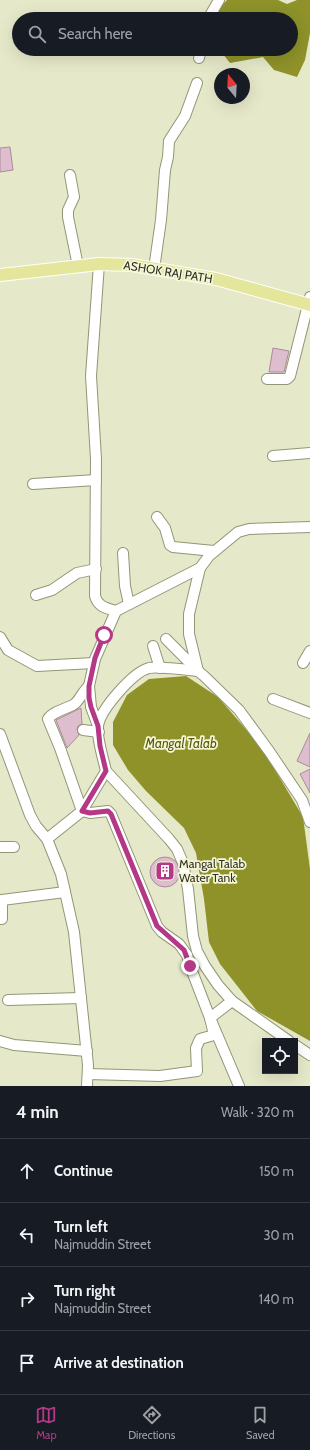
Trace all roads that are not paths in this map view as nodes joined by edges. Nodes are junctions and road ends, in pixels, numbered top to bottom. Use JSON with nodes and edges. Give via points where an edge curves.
{"nodes":[{"id":1,"x":219,"y":0,"type":"edge"},
{"id":2,"x":212,"y":12,"type":"edge"},
{"id":3,"x":197,"y":83,"type":"dead end"},
{"id":4,"x":70,"y":175,"type":"dead end"},
{"id":5,"x":99,"y":264,"type":"junction"},
{"id":6,"x":78,"y":266,"type":"junction"},
{"id":7,"x":154,"y":269,"type":"junction"},
{"id":8,"x":0,"y":275,"type":"edge"},
{"id":9,"x":309,"y":302,"type":"edge"},
{"id":10,"x":267,"y":379,"type":"dead end"},
{"id":11,"x":310,"y":453,"type":"edge"},
{"id":12,"x":273,"y":456,"type":"dead end"},
{"id":13,"x":96,"y":480,"type":"junction"},
{"id":14,"x":33,"y":484,"type":"dead end"},
{"id":15,"x":157,"y":517,"type":"dead end"},
{"id":16,"x":310,"y":527,"type":"edge"},
{"id":17,"x":214,"y":551,"type":"junction"},
{"id":18,"x":123,"y":553,"type":"dead end"},
{"id":19,"x":200,"y":568,"type":"junction"},
{"id":20,"x":96,"y":569,"type":"junction"},
{"id":21,"x":36,"y":595,"type":"dead end"},
{"id":22,"x":129,"y":604,"type":"junction"},
{"id":23,"x":116,"y":611,"type":"junction"},
{"id":24,"x":0,"y":637,"type":"edge"},
{"id":25,"x":166,"y":639,"type":"dead end"},
{"id":26,"x":153,"y":646,"type":"dead end"},
{"id":27,"x":310,"y":651,"type":"edge"},
{"id":28,"x":94,"y":663,"type":"junction"},
{"id":29,"x":303,"y":663,"type":"dead end"},
{"id":30,"x":160,"y":668,"type":"junction"},
{"id":31,"x":198,"y":671,"type":"junction"},
{"id":32,"x":89,"y":686,"type":"junction"},
{"id":33,"x":273,"y":699,"type":"dead end"},
{"id":34,"x":310,"y":713,"type":"edge"},
{"id":35,"x":98,"y":729,"type":"junction"},
{"id":36,"x":83,"y":730,"type":"dead end"},
{"id":37,"x":0,"y":734,"type":"edge"},
{"id":38,"x":106,"y":771,"type":"junction"},
{"id":39,"x":82,"y":811,"type":"junction"},
{"id":40,"x":310,"y":822,"type":"edge"},
{"id":41,"x":48,"y":839,"type":"junction"},
{"id":42,"x":0,"y":847,"type":"edge"},
{"id":43,"x":14,"y":847,"type":"dead end"},
{"id":44,"x":65,"y":892,"type":"junction"},
{"id":45,"x":0,"y":919,"type":"edge"},
{"id":46,"x":81,"y":998,"type":"junction"},
{"id":47,"x":8,"y":1000,"type":"dead end"},
{"id":48,"x":232,"y":1001,"type":"junction"},
{"id":49,"x":210,"y":1018,"type":"junction"},
{"id":50,"x":285,"y":1038,"type":"edge"},
{"id":51,"x":0,"y":1041,"type":"edge"},
{"id":52,"x":298,"y":1047,"type":"edge"},
{"id":53,"x":87,"y":1051,"type":"junction"},
{"id":54,"x":310,"y":1055,"type":"edge"},
{"id":55,"x":88,"y":1074,"type":"junction"},
{"id":56,"x":87,"y":1086,"type":"edge"},
{"id":57,"x":239,"y":1086,"type":"edge"}],
"edges":[{"from":1,"to":2,"type":"street"},
{"from":3,"to":7,"type":"street","via":[[185,116],[169,142]]},
{"from":4,"to":6,"type":"street","via":[[74,197],[68,216]]},
{"from":5,"to":6,"type":"main road","name":"ASHOK RAJ PATH"},
{"from":5,"to":7,"type":"main road","name":"ASHOK RAJ PATH"},
{"from":5,"to":13,"type":"street","via":[[91,376]]},
{"from":6,"to":8,"type":"main road","name":"ASHOK RAJ PATH"},
{"from":7,"to":9,"type":"main road","name":"ASHOK RAJ PATH","via":[[216,279]]},
{"from":9,"to":10,"type":"street","via":[[290,376]]},
{"from":11,"to":12,"type":"street"},
{"from":13,"to":14,"type":"street"},
{"from":13,"to":20,"type":"street"},
{"from":15,"to":17,"type":"street","via":[[173,547]]},
{"from":16,"to":17,"type":"street","via":[[248,529],[234,534]]},
{"from":17,"to":19,"type":"street"},
{"from":18,"to":22,"type":"street"},
{"from":19,"to":22,"type":"street"},
{"from":19,"to":31,"type":"street","via":[[188,625]]},
{"from":20,"to":21,"type":"street","via":[[77,573],[52,590]]},
{"from":20,"to":23,"type":"street","via":[[97,602],[100,606]]},
{"from":22,"to":23,"type":"street"},
{"from":23,"to":28,"type":"street"},
{"from":24,"to":28,"type":"street","via":[[8,650],[37,666]]},
{"from":25,"to":31,"type":"street"},
{"from":26,"to":30,"type":"street"},
{"from":27,"to":29,"type":"street"},
{"from":28,"to":32,"type":"street"},
{"from":30,"to":31,"type":"street"},
{"from":30,"to":35,"type":"street","via":[[150,667],[135,676],[112,699],[104,711]]},
{"from":31,"to":40,"type":"street","via":[[239,710],[302,800]]},
{"from":32,"to":35,"type":"street","via":[[91,707]]},
{"from":32,"to":39,"type":"street","via":[[75,704],[48,719]]},
{"from":33,"to":34,"type":"street"},
{"from":35,"to":36,"type":"street"},
{"from":35,"to":38,"type":"street"},
{"from":37,"to":41,"type":"street","via":[[30,815]]},
{"from":38,"to":39,"type":"street"},
{"from":38,"to":48,"type":"street","via":[[176,849],[183,863],[197,951],[218,985]]},
{"from":39,"to":41,"type":"street"},
{"from":39,"to":49,"type":"street","via":[[108,811],[111,814],[153,919],[162,932],[184,950]]},
{"from":41,"to":44,"type":"street"},
{"from":42,"to":43,"type":"street"},
{"from":44,"to":45,"type":"street","via":[[2,900]]},
{"from":44,"to":46,"type":"street","via":[[74,932]]},
{"from":46,"to":47,"type":"street"},
{"from":46,"to":53,"type":"street"},
{"from":48,"to":49,"type":"street"},
{"from":48,"to":50,"type":"street"},
{"from":49,"to":55,"type":"street","via":[[214,1035],[200,1039],[196,1048],[197,1071],[160,1076]]},
{"from":49,"to":57,"type":"street"},
{"from":51,"to":53,"type":"street","via":[[14,1045]]},
{"from":52,"to":54,"type":"street"},
{"from":53,"to":55,"type":"street"},
{"from":55,"to":56,"type":"street"}]}
